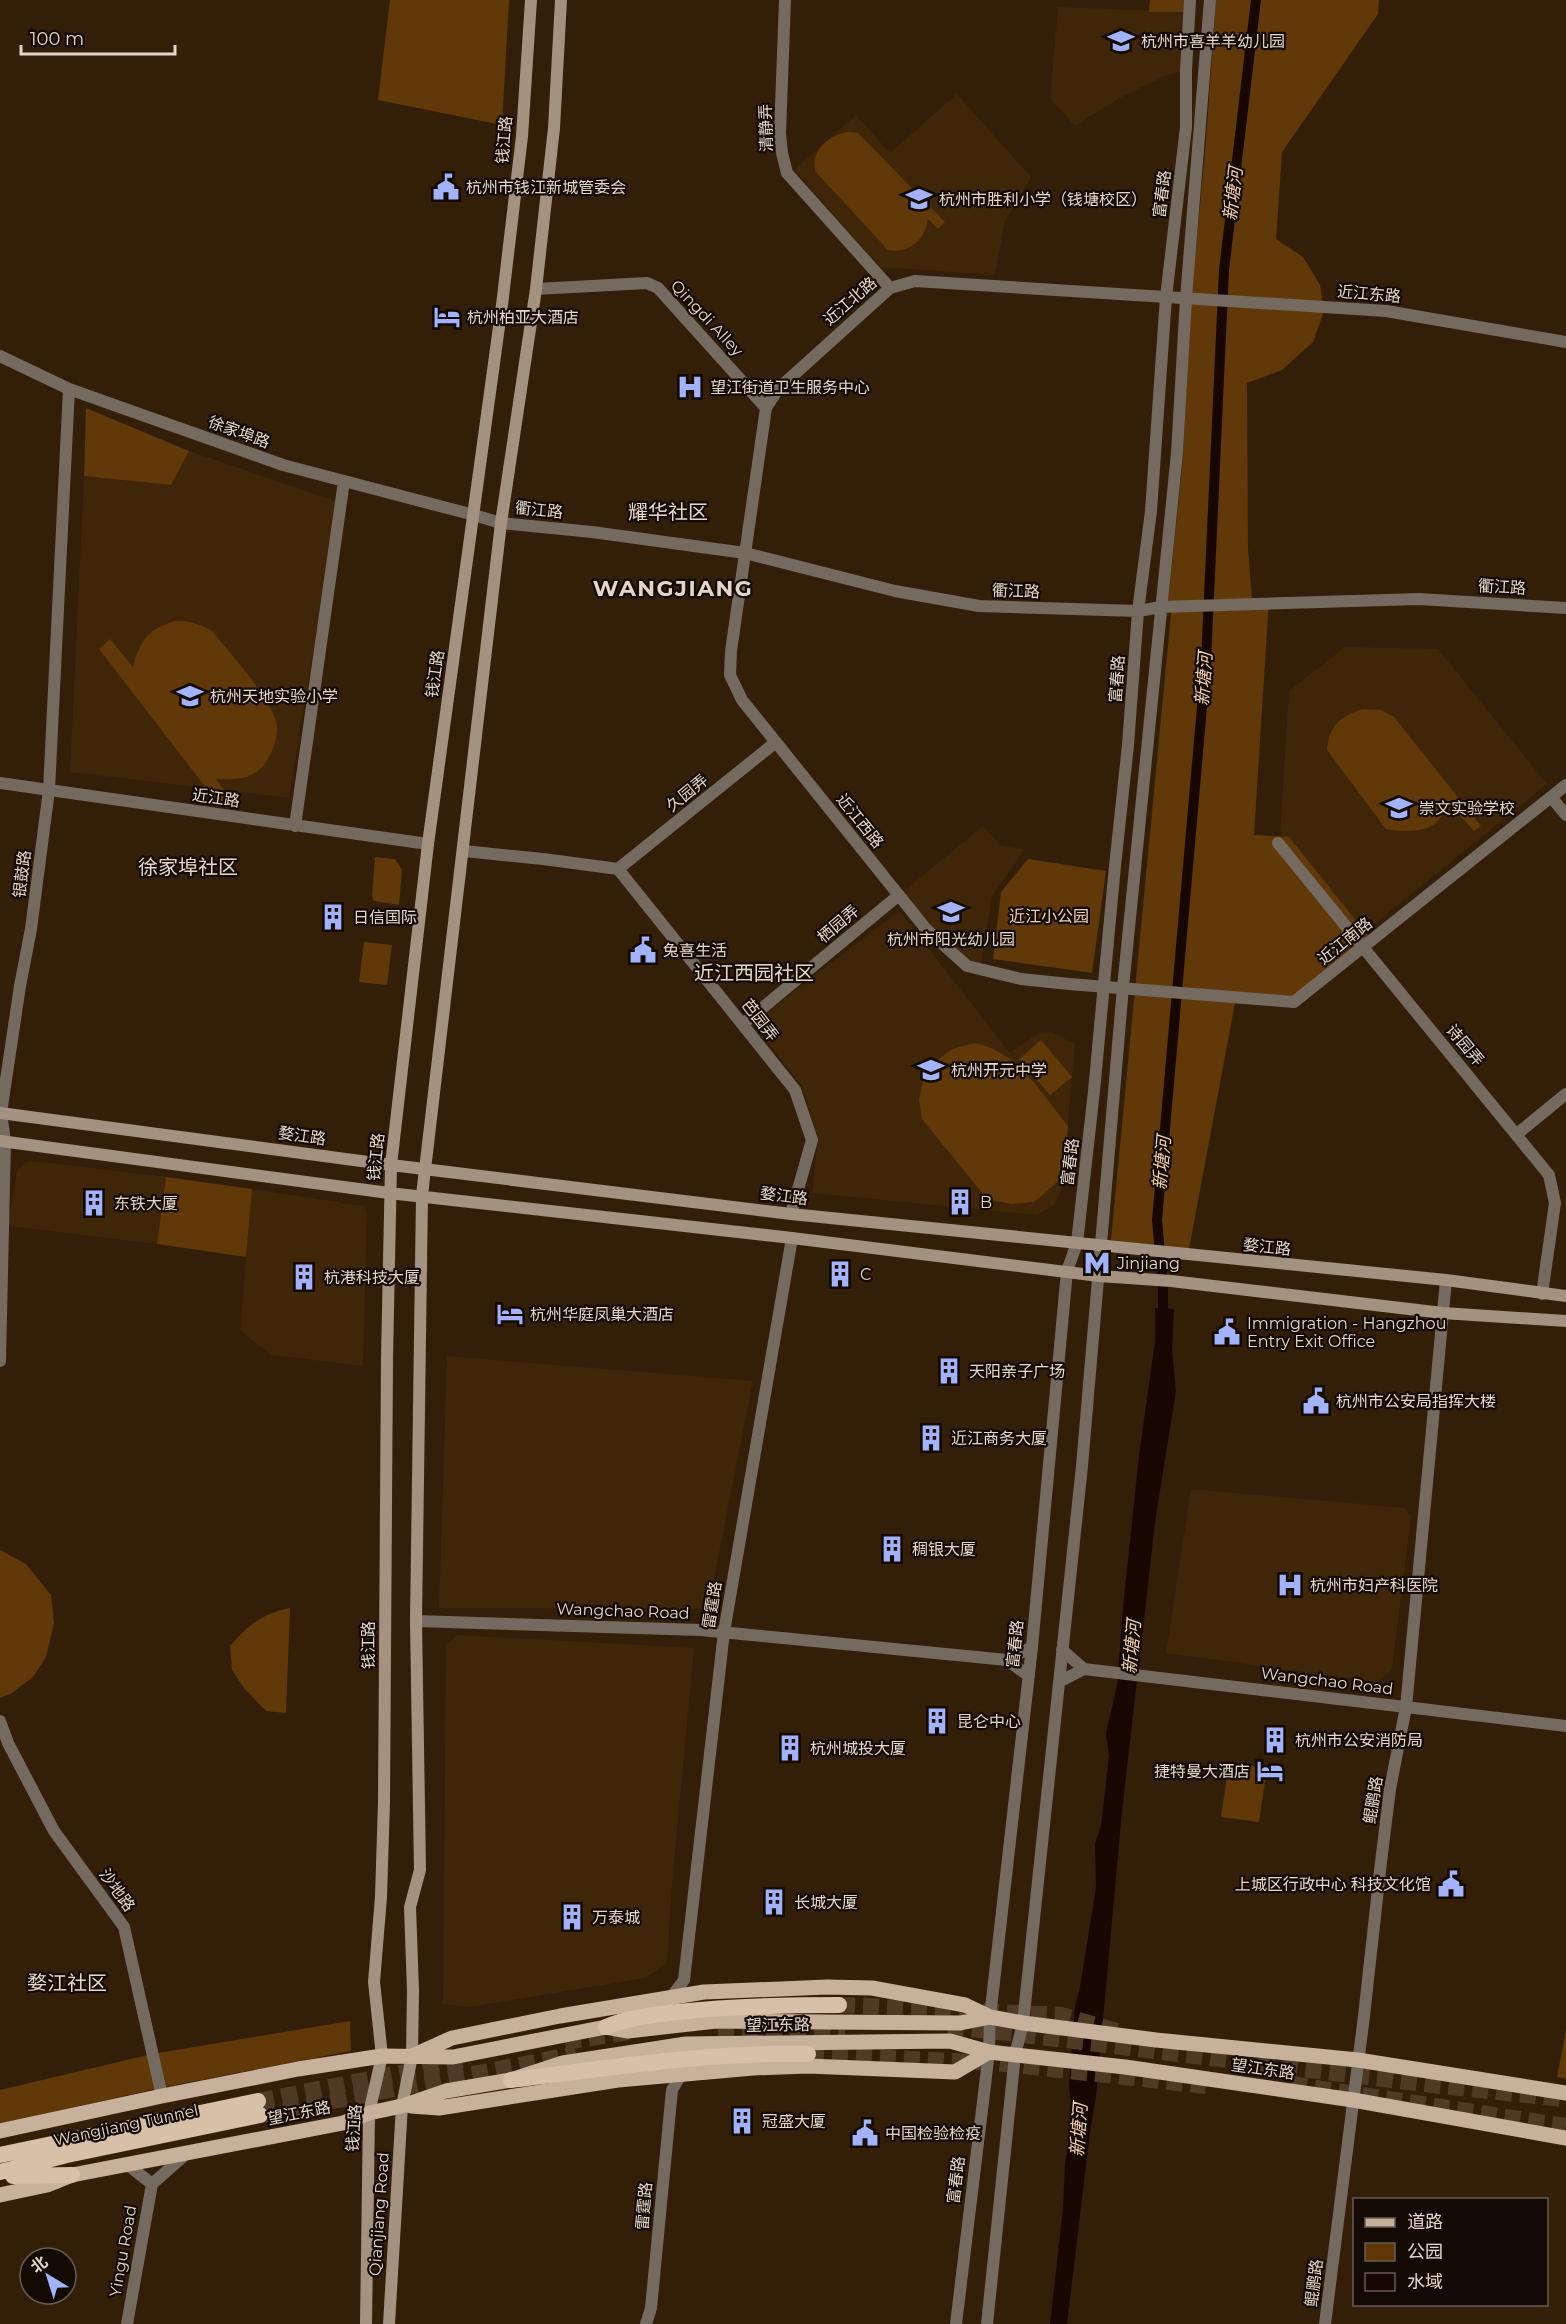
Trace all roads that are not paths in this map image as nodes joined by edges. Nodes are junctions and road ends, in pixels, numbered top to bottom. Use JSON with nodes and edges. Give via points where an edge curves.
{"nodes":[{"id":1,"x":531,"y":0,"type":"edge"},
{"id":2,"x":561,"y":0,"type":"edge"},
{"id":3,"x":785,"y":0,"type":"edge"},
{"id":4,"x":1190,"y":0,"type":"edge"},
{"id":5,"x":1210,"y":0,"type":"edge"},
{"id":6,"x":890,"y":288,"type":"junction"},
{"id":7,"x":536,"y":289,"type":"junction"},
{"id":8,"x":1166,"y":297,"type":"junction"},
{"id":9,"x":1186,"y":298,"type":"junction"},
{"id":10,"x":1566,"y":342,"type":"edge"},
{"id":11,"x":0,"y":356,"type":"edge"},
{"id":12,"x":69,"y":389,"type":"junction"},
{"id":13,"x":766,"y":408,"type":"junction"},
{"id":14,"x":344,"y":482,"type":"junction"},
{"id":15,"x":474,"y":515,"type":"junction"},
{"id":16,"x":501,"y":523,"type":"junction"},
{"id":17,"x":745,"y":553,"type":"junction"},
{"id":18,"x":1161,"y":607,"type":"junction"},
{"id":19,"x":1566,"y":608,"type":"edge"},
{"id":20,"x":1138,"y":611,"type":"junction"},
{"id":21,"x":776,"y":742,"type":"junction"},
{"id":22,"x":0,"y":783,"type":"edge"},
{"id":23,"x":1566,"y":785,"type":"edge"},
{"id":24,"x":50,"y":790,"type":"junction"},
{"id":25,"x":1551,"y":797,"type":"junction"},
{"id":26,"x":1566,"y":815,"type":"edge"},
{"id":27,"x":296,"y":826,"type":"junction"},
{"id":28,"x":1278,"y":843,"type":"dead end"},
{"id":29,"x":428,"y":844,"type":"junction"},
{"id":30,"x":464,"y":851,"type":"junction"},
{"id":31,"x":618,"y":869,"type":"junction"},
{"id":32,"x":899,"y":895,"type":"junction"},
{"id":33,"x":1362,"y":948,"type":"junction"},
{"id":34,"x":1104,"y":986,"type":"junction"},
{"id":35,"x":1123,"y":987,"type":"junction"},
{"id":36,"x":743,"y":1024,"type":"junction"},
{"id":37,"x":1566,"y":1094,"type":"edge"},
{"id":38,"x":1,"y":1113,"type":"edge"},
{"id":39,"x":1517,"y":1134,"type":"junction"},
{"id":40,"x":2,"y":1141,"type":"edge"},
{"id":41,"x":391,"y":1165,"type":"junction"},
{"id":42,"x":424,"y":1168,"type":"junction"},
{"id":43,"x":389,"y":1192,"type":"junction"},
{"id":44,"x":422,"y":1195,"type":"junction"},
{"id":45,"x":791,"y":1214,"type":"junction"},
{"id":46,"x":792,"y":1238,"type":"junction"},
{"id":47,"x":1077,"y":1243,"type":"junction"},
{"id":48,"x":1100,"y":1245,"type":"junction"},
{"id":49,"x":1067,"y":1271,"type":"junction"},
{"id":50,"x":1099,"y":1276,"type":"junction"},
{"id":51,"x":1446,"y":1280,"type":"junction"},
{"id":52,"x":1542,"y":1294,"type":"junction"},
{"id":53,"x":1566,"y":1296,"type":"edge"},
{"id":54,"x":1443,"y":1312,"type":"junction"},
{"id":55,"x":1566,"y":1321,"type":"edge"},
{"id":56,"x":0,"y":1361,"type":"edge"},
{"id":57,"x":416,"y":1621,"type":"junction"},
{"id":58,"x":724,"y":1632,"type":"junction"},
{"id":59,"x":1032,"y":1647,"type":"junction"},
{"id":60,"x":1062,"y":1650,"type":"junction"},
{"id":61,"x":1007,"y":1660,"type":"junction"},
{"id":62,"x":1090,"y":1670,"type":"junction"},
{"id":63,"x":1029,"y":1676,"type":"junction"},
{"id":64,"x":1059,"y":1682,"type":"junction"},
{"id":65,"x":1406,"y":1707,"type":"junction"},
{"id":66,"x":0,"y":1721,"type":"edge"},
{"id":67,"x":1566,"y":1726,"type":"edge"},
{"id":68,"x":684,"y":1980,"type":"junction"},
{"id":69,"x":704,"y":1992,"type":"junction"},
{"id":70,"x":670,"y":1999,"type":"junction"},
{"id":71,"x":839,"y":2005,"type":"tunnel mouth"},
{"id":72,"x":990,"y":2016,"type":"junction"},
{"id":73,"x":1023,"y":2023,"type":"junction"},
{"id":74,"x":606,"y":2027,"type":"junction"},
{"id":75,"x":989,"y":2052,"type":"junction"},
{"id":76,"x":808,"y":2054,"type":"tunnel mouth"},
{"id":77,"x":1015,"y":2055,"type":"junction"},
{"id":78,"x":382,"y":2056,"type":"junction"},
{"id":79,"x":412,"y":2056,"type":"junction"},
{"id":80,"x":1358,"y":2060,"type":"junction"},
{"id":81,"x":682,"y":2073,"type":"junction"},
{"id":82,"x":658,"y":2075,"type":"junction"},
{"id":83,"x":511,"y":2080,"type":"junction"},
{"id":84,"x":672,"y":2090,"type":"junction"},
{"id":85,"x":1566,"y":2093,"type":"edge"},
{"id":86,"x":162,"y":2096,"type":"junction"},
{"id":87,"x":1353,"y":2100,"type":"junction"},
{"id":88,"x":402,"y":2106,"type":"junction"},
{"id":89,"x":369,"y":2113,"type":"junction"},
{"id":90,"x":0,"y":2131,"type":"edge"},
{"id":91,"x":1566,"y":2138,"type":"edge"},
{"id":92,"x":186,"y":2154,"type":"junction"},
{"id":93,"x":0,"y":2155,"type":"edge"},
{"id":94,"x":128,"y":2165,"type":"junction"},
{"id":95,"x":0,"y":2172,"type":"edge"},
{"id":96,"x":72,"y":2175,"type":"junction"},
{"id":97,"x":0,"y":2177,"type":"edge"},
{"id":98,"x":152,"y":2184,"type":"junction"},
{"id":99,"x":0,"y":2195,"type":"edge"},
{"id":100,"x":128,"y":2324,"type":"edge"},
{"id":101,"x":366,"y":2324,"type":"edge"},
{"id":102,"x":389,"y":2324,"type":"edge"},
{"id":103,"x":646,"y":2324,"type":"edge"},
{"id":104,"x":956,"y":2324,"type":"edge"},
{"id":105,"x":987,"y":2324,"type":"edge"},
{"id":106,"x":1325,"y":2324,"type":"edge"}],
"edges":[{"from":1,"to":15,"type":"main road","name":"钱江路","via":[[518,170]]},
{"from":2,"to":7,"type":"main road","via":[[554,128]]},
{"from":3,"to":6,"type":"street","name":"清静弄","via":[[780,133],[787,173]]},
{"from":4,"to":8,"type":"street","name":"富春路","via":[[1186,127]]},
{"from":5,"to":9,"type":"street","name":"富春路"},
{"from":6,"to":8,"type":"street","name":"近江北路","via":[[915,281]]},
{"from":6,"to":13,"type":"street","name":"近江北路","via":[[778,389]]},
{"from":7,"to":13,"type":"street","name":"Qingdi Alley","via":[[647,283],[658,288]]},
{"from":7,"to":16,"type":"main road"},
{"from":8,"to":9,"type":"street","name":"近江东路"},
{"from":8,"to":20,"type":"street","name":"富春路","via":[[1155,476]]},
{"from":9,"to":10,"type":"street","name":"近江东路","via":[[1386,311]]},
{"from":9,"to":18,"type":"street","name":"富春路","via":[[1177,453]]},
{"from":11,"to":12,"type":"street","name":"徐家埠路"},
{"from":12,"to":14,"type":"street","name":"徐家埠路","via":[[283,465]]},
{"from":12,"to":24,"type":"street","name":"银鼓路"},
{"from":13,"to":17,"type":"street","name":"近江北路"},
{"from":14,"to":15,"type":"street","name":"徐家埠路"},
{"from":14,"to":27,"type":"street"},
{"from":15,"to":16,"type":"street","name":"衢江路"},
{"from":15,"to":29,"type":"main road","name":"钱江路"},
{"from":16,"to":17,"type":"street","name":"衢江路"},
{"from":16,"to":30,"type":"main road"},
{"from":17,"to":20,"type":"street","name":"衢江路","via":[[895,591],[979,606]]},
{"from":17,"to":21,"type":"street","name":"近江西路","via":[[729,675],[742,700]]},
{"from":18,"to":19,"type":"street","name":"衢江路","via":[[1419,599]]},
{"from":18,"to":20,"type":"street","name":"衢江路"},
{"from":18,"to":35,"type":"street","name":"富春路"},
{"from":20,"to":34,"type":"street","name":"富春路"},
{"from":21,"to":31,"type":"street","name":"久园弄"},
{"from":21,"to":32,"type":"street","name":"近江西路"},
{"from":22,"to":24,"type":"street","name":"近江路"},
{"from":23,"to":25,"type":"street","name":"近江南路"},
{"from":24,"to":27,"type":"street","name":"近江路"},
{"from":24,"to":38,"type":"street","name":"银鼓路"},
{"from":25,"to":26,"type":"street"},
{"from":25,"to":33,"type":"street","name":"近江南路"},
{"from":27,"to":29,"type":"street","name":"近江路"},
{"from":28,"to":33,"type":"street","name":"诗园弄"},
{"from":29,"to":41,"type":"main road","name":"钱江路"},
{"from":30,"to":31,"type":"street"},
{"from":30,"to":42,"type":"main road"},
{"from":31,"to":36,"type":"street","name":"芭园弄"},
{"from":32,"to":34,"type":"street","name":"近江西路","via":[[926,929],[967,966],[1021,979]]},
{"from":32,"to":36,"type":"street","name":"栖园弄"},
{"from":33,"to":35,"type":"street","name":"近江南路","via":[[1294,1002]]},
{"from":33,"to":39,"type":"street","name":"诗园弄"},
{"from":34,"to":35,"type":"street","name":"近江南路"},
{"from":34,"to":47,"type":"street","name":"富春路"},
{"from":35,"to":48,"type":"street","name":"富春路"},
{"from":36,"to":45,"type":"street","name":"芭园弄","via":[[795,1090],[812,1140]]},
{"from":37,"to":39,"type":"street"},
{"from":38,"to":40,"type":"street","name":"银鼓路"},
{"from":38,"to":41,"type":"main road","name":"婺江路"},
{"from":39,"to":52,"type":"street","name":"诗园弄","via":[[1549,1175],[1555,1203]]},
{"from":40,"to":43,"type":"main road"},
{"from":40,"to":56,"type":"street","name":"银鼓路"},
{"from":41,"to":42,"type":"main road","name":"婺江路"},
{"from":41,"to":43,"type":"main road","name":"钱江路"},
{"from":42,"to":44,"type":"main road"},
{"from":42,"to":45,"type":"main road","name":"婺江路"},
{"from":43,"to":44,"type":"main road"},
{"from":43,"to":78,"type":"main road","name":"钱江路","via":[[384,1802],[374,1982]]},
{"from":44,"to":46,"type":"main road"},
{"from":44,"to":57,"type":"main road"},
{"from":45,"to":47,"type":"main road","name":"婺江路"},
{"from":46,"to":49,"type":"main road"},
{"from":46,"to":58,"type":"street","name":"雷霆路"},
{"from":47,"to":48,"type":"main road","name":"婺江路"},
{"from":47,"to":49,"type":"street","name":"富春路"},
{"from":48,"to":50,"type":"street","name":"富春路"},
{"from":48,"to":51,"type":"main road","name":"婺江路"},
{"from":49,"to":50,"type":"main road"},
{"from":49,"to":59,"type":"street","name":"富春路"},
{"from":50,"to":54,"type":"main road","via":[[1149,1278]]},
{"from":50,"to":60,"type":"street","name":"富春路"},
{"from":51,"to":52,"type":"main road","name":"婺江路"},
{"from":51,"to":54,"type":"street","name":"鲲鹏路"},
{"from":52,"to":53,"type":"main road","name":"婺江路"},
{"from":54,"to":55,"type":"main road"},
{"from":54,"to":65,"type":"street","name":"鲲鹏路"},
{"from":57,"to":58,"type":"street","name":"Wangchao Road"},
{"from":57,"to":79,"type":"main road","via":[[420,1870],[410,1907]]},
{"from":58,"to":61,"type":"street","name":"Wangchao Road"},
{"from":58,"to":68,"type":"street","name":"雷霆路"},
{"from":59,"to":61,"type":"street"},
{"from":59,"to":63,"type":"street","name":"富春路"},
{"from":60,"to":62,"type":"street"},
{"from":60,"to":64,"type":"street","name":"富春路"},
{"from":61,"to":63,"type":"street"},
{"from":62,"to":64,"type":"street"},
{"from":62,"to":65,"type":"street","name":"Wangchao Road"},
{"from":63,"to":72,"type":"street","name":"富春路"},
{"from":64,"to":73,"type":"street","name":"富春路"},
{"from":65,"to":67,"type":"street","name":"Wangchao Road"},
{"from":65,"to":80,"type":"street","name":"鲲鹏路","via":[[1389,1800]]},
{"from":66,"to":86,"type":"street","name":"沙地路","via":[[54,1831],[124,1928]]},
{"from":68,"to":69,"type":"street"},
{"from":68,"to":70,"type":"street","name":"雷霆路"},
{"from":69,"to":70,"type":"main road"},
{"from":69,"to":72,"type":"main road","via":[[872,1988],[965,2005]]},
{"from":70,"to":79,"type":"main road","via":[[452,2037]]},
{"from":71,"to":74,"type":"highway","via":[[689,2011],[634,2017]]},
{"from":72,"to":73,"type":"main road","name":"望江东路"},
{"from":72,"to":74,"type":"main road","name":"望江东路","via":[[960,2023],[716,2021],[628,2031]]},
{"from":72,"to":75,"type":"street","name":"富春路"},
{"from":73,"to":77,"type":"street","name":"富春路"},
{"from":73,"to":80,"type":"main road","name":"望江东路"},
{"from":74,"to":79,"type":"main road","name":"望江东路","via":[[453,2056]]},
{"from":75,"to":77,"type":"main road","name":"望江东路"},
{"from":75,"to":81,"type":"main road","via":[[955,2072],[808,2066]]},
{"from":75,"to":83,"type":"main road","name":"望江东路","via":[[950,2041],[686,2044],[562,2063]]},
{"from":75,"to":104,"type":"street","name":"富春路"},
{"from":76,"to":83,"type":"highway","via":[[725,2055]]},
{"from":77,"to":87,"type":"main road","name":"望江东路"},
{"from":77,"to":105,"type":"street","name":"富春路"},
{"from":78,"to":79,"type":"main road","name":"望江东路"},
{"from":78,"to":86,"type":"main road","name":"望江东路"},
{"from":78,"to":89,"type":"main road","name":"钱江路"},
{"from":79,"to":88,"type":"main road"},
{"from":80,"to":85,"type":"main road","name":"望江东路"},
{"from":80,"to":87,"type":"street","name":"鲲鹏路"},
{"from":81,"to":82,"type":"main road"},
{"from":81,"to":84,"type":"street","name":"雷霆路"},
{"from":82,"to":84,"type":"street"},
{"from":82,"to":88,"type":"main road","via":[[439,2108]]},
{"from":83,"to":88,"type":"main road","name":"望江东路","via":[[446,2091]]},
{"from":84,"to":103,"type":"street","name":"雷霆路","via":[[651,2308]]},
{"from":86,"to":90,"type":"main road","name":"望江东路"},
{"from":87,"to":91,"type":"main road","name":"望江东路"},
{"from":87,"to":106,"type":"street","name":"鲲鹏路"},
{"from":88,"to":89,"type":"main road","name":"望江东路"},
{"from":88,"to":102,"type":"main road","name":"Qianjiang Road"},
{"from":89,"to":92,"type":"main road","name":"望江东路","via":[[343,2123]]},
{"from":89,"to":101,"type":"main road","name":"钱江路"},
{"from":92,"to":94,"type":"main road","name":"望江东路"},
{"from":92,"to":98,"type":"street"},
{"from":93,"to":95,"type":"highway","name":"Wangjiang Tunnel","via":[[259,2108]]},
{"from":94,"to":96,"type":"main road","name":"望江东路"},
{"from":94,"to":98,"type":"street"},
{"from":96,"to":97,"type":"highway"},
{"from":96,"to":99,"type":"main road","name":"望江东路"},
{"from":98,"to":100,"type":"street","name":"Yingu Road"}]}
